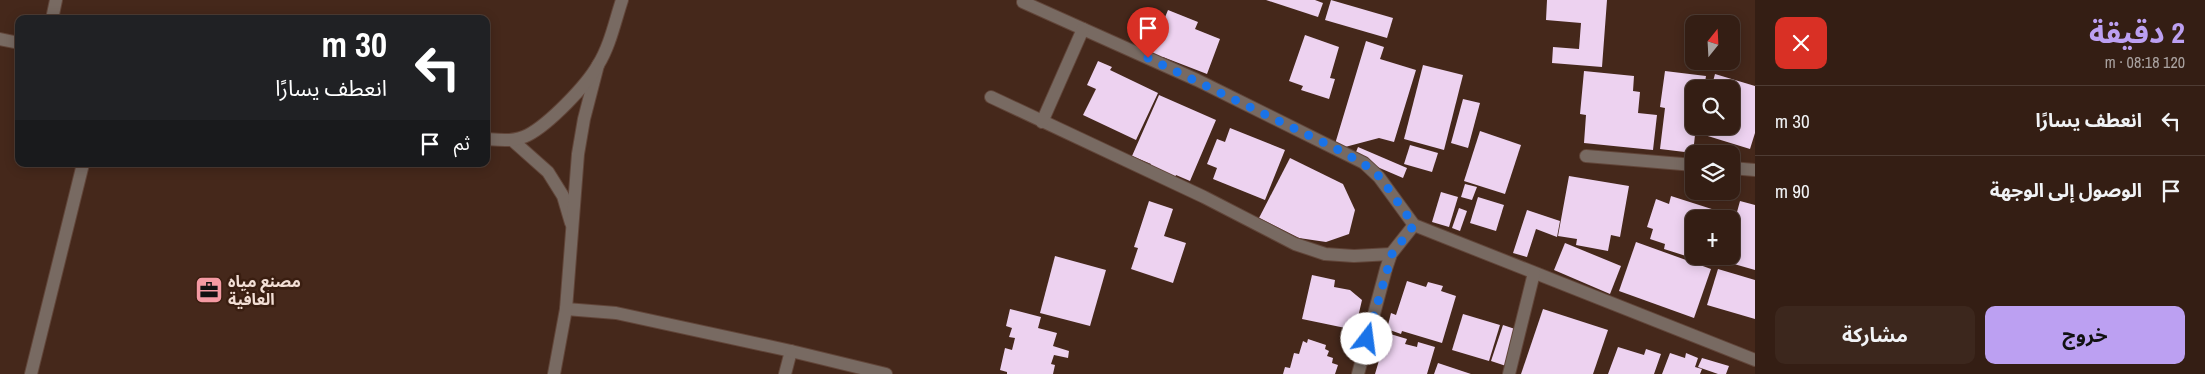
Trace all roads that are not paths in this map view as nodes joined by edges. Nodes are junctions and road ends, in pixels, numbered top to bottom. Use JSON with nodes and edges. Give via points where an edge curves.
{"nodes":[{"id":1,"x":56,"y":0,"type":"edge"},
{"id":2,"x":622,"y":0,"type":"edge"},
{"id":3,"x":1023,"y":2,"type":"dead end"},
{"id":4,"x":53,"y":15,"type":"edge"},
{"id":5,"x":1082,"y":29,"type":"junction"},
{"id":6,"x":0,"y":39,"type":"edge"},
{"id":7,"x":15,"y":42,"type":"edge"},
{"id":8,"x":598,"y":65,"type":"junction"},
{"id":9,"x":991,"y":97,"type":"dead end"},
{"id":10,"x":1042,"y":122,"type":"junction"},
{"id":11,"x":490,"y":139,"type":"edge"},
{"id":12,"x":512,"y":140,"type":"junction"},
{"id":13,"x":1586,"y":156,"type":"dead end"},
{"id":14,"x":1685,"y":164,"type":"edge"},
{"id":15,"x":82,"y":167,"type":"edge"},
{"id":16,"x":1740,"y":169,"type":"edge"},
{"id":17,"x":1755,"y":170,"type":"edge"},
{"id":18,"x":1414,"y":225,"type":"junction"},
{"id":19,"x":574,"y":230,"type":"junction"},
{"id":20,"x":1392,"y":254,"type":"junction"},
{"id":21,"x":1534,"y":273,"type":"junction"},
{"id":22,"x":566,"y":309,"type":"junction"},
{"id":23,"x":791,"y":351,"type":"junction"},
{"id":24,"x":1755,"y":360,"type":"edge"},
{"id":25,"x":31,"y":374,"type":"edge"},
{"id":26,"x":554,"y":374,"type":"edge"},
{"id":27,"x":785,"y":374,"type":"edge"},
{"id":28,"x":886,"y":374,"type":"edge"},
{"id":29,"x":1358,"y":374,"type":"edge"},
{"id":30,"x":1509,"y":374,"type":"edge"}],
"edges":[{"from":1,"to":4,"type":"street"},
{"from":2,"to":8,"type":"street"},
{"from":3,"to":5,"type":"street"},
{"from":5,"to":10,"type":"street"},
{"from":5,"to":18,"type":"street","via":[[1197,80],[1364,164],[1380,177]]},
{"from":6,"to":7,"type":"street"},
{"from":8,"to":12,"type":"street","via":[[547,122],[528,135]]},
{"from":8,"to":19,"type":"street","via":[[578,154]]},
{"from":9,"to":10,"type":"street"},
{"from":10,"to":20,"type":"street","via":[[1204,197],[1295,244],[1325,254]]},
{"from":11,"to":12,"type":"street"},
{"from":12,"to":19,"type":"street","via":[[548,172],[563,196]]},
{"from":13,"to":14,"type":"street"},
{"from":15,"to":25,"type":"street"},
{"from":16,"to":17,"type":"street"},
{"from":18,"to":20,"type":"street"},
{"from":18,"to":21,"type":"street"},
{"from":19,"to":22,"type":"street"},
{"from":20,"to":29,"type":"street"},
{"from":21,"to":24,"type":"street"},
{"from":21,"to":30,"type":"street"},
{"from":22,"to":23,"type":"street","via":[[616,313]]},
{"from":22,"to":26,"type":"street"},
{"from":23,"to":27,"type":"street"},
{"from":23,"to":28,"type":"street"}]}
